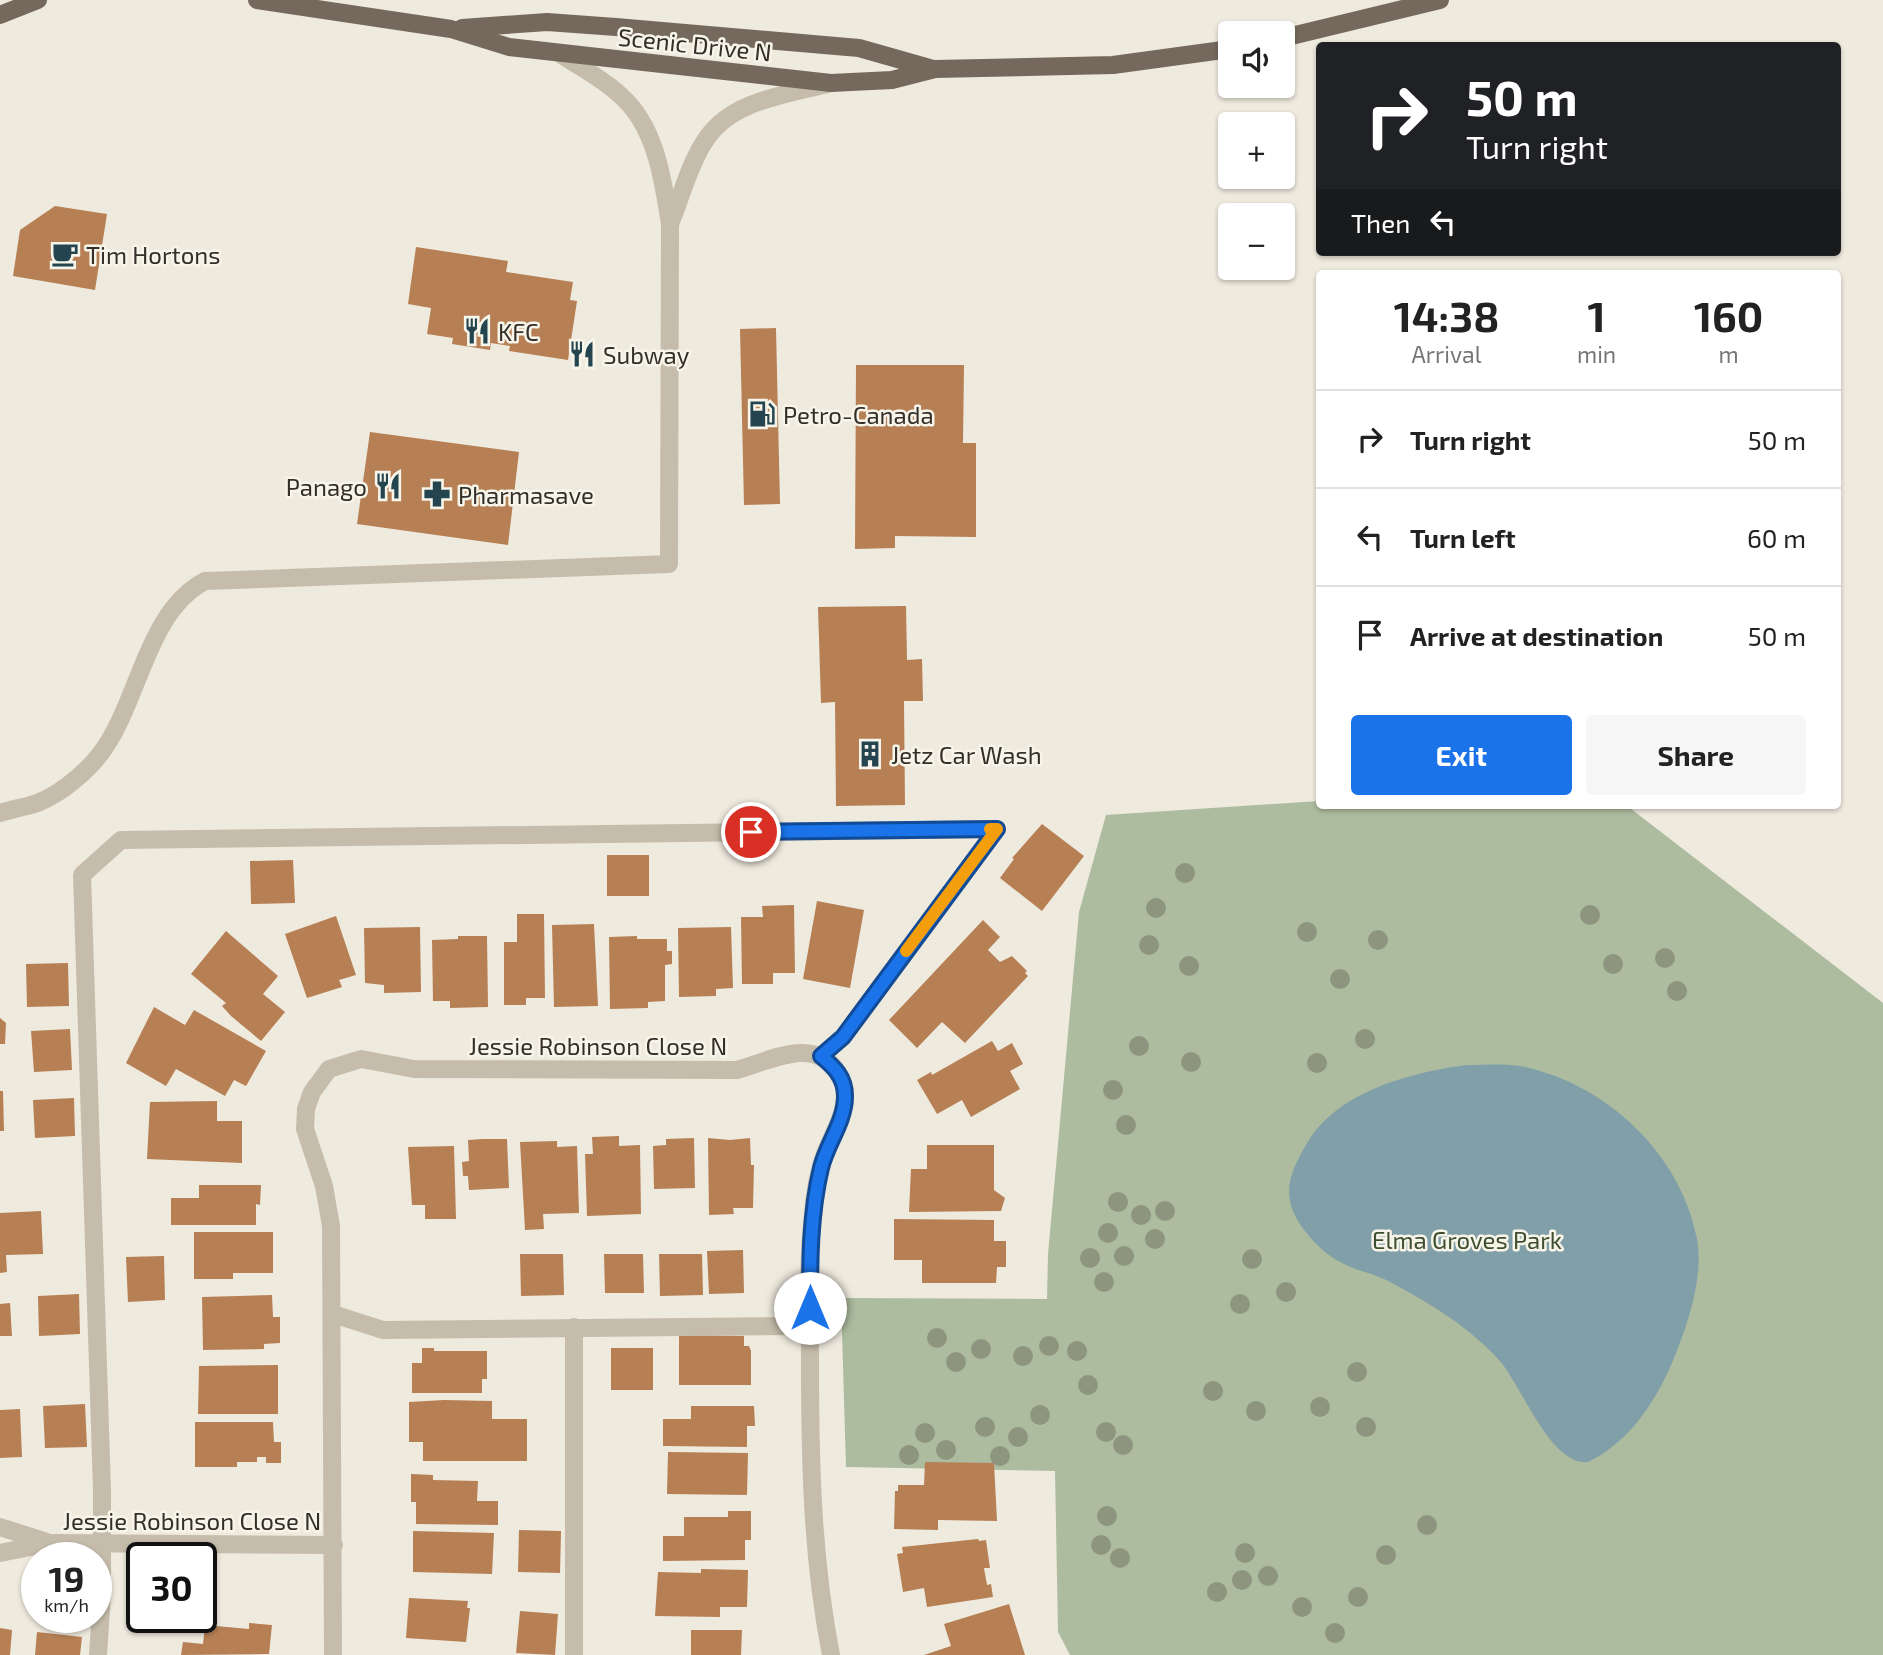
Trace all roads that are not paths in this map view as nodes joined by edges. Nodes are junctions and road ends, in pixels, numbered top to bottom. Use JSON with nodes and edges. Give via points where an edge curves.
{"nodes":[{"id":1,"x":38,"y":0,"type":"edge"},
{"id":2,"x":257,"y":0,"type":"edge"},
{"id":3,"x":1440,"y":0,"type":"edge"},
{"id":4,"x":0,"y":15,"type":"edge"},
{"id":5,"x":451,"y":29,"type":"junction"},
{"id":6,"x":1295,"y":35,"type":"edge"},
{"id":7,"x":1218,"y":51,"type":"edge"},
{"id":8,"x":562,"y":55,"type":"junction"},
{"id":9,"x":935,"y":69,"type":"junction"},
{"id":10,"x":831,"y":83,"type":"junction"},
{"id":11,"x":670,"y":225,"type":"junction"},
{"id":12,"x":6,"y":808,"type":"edge"},
{"id":13,"x":821,"y":1056,"type":"junction"},
{"id":14,"x":810,"y":1308,"type":"junction"},
{"id":15,"x":332,"y":1314,"type":"junction"},
{"id":16,"x":575,"y":1327,"type":"junction"},
{"id":17,"x":0,"y":1527,"type":"edge"},
{"id":18,"x":48,"y":1542,"type":"edge"},
{"id":19,"x":104,"y":1542,"type":"edge"},
{"id":20,"x":112,"y":1544,"type":"edge"},
{"id":21,"x":334,"y":1545,"type":"junction"},
{"id":22,"x":21,"y":1549,"type":"edge"},
{"id":23,"x":0,"y":1553,"type":"edge"},
{"id":24,"x":98,"y":1633,"type":"edge"},
{"id":25,"x":97,"y":1655,"type":"edge"},
{"id":26,"x":333,"y":1655,"type":"edge"},
{"id":27,"x":574,"y":1655,"type":"edge"},
{"id":28,"x":831,"y":1655,"type":"edge"}],
"edges":[{"from":1,"to":4,"type":"main road"},
{"from":2,"to":5,"type":"main road","name":"Scenic Drive N"},
{"from":3,"to":6,"type":"main road"},
{"from":5,"to":8,"type":"main road","name":"Scenic Drive N","via":[[509,47]]},
{"from":5,"to":9,"type":"main road","name":"Scenic Drive N","via":[[547,22],[616,27],[859,48]]},
{"from":7,"to":9,"type":"main road","name":"Scenic Drive N","via":[[1113,65]]},
{"from":8,"to":10,"type":"main road","name":"Scenic Drive N"},
{"from":8,"to":11,"type":"street","via":[[610,86],[633,109],[658,162]]},
{"from":9,"to":10,"type":"main road","name":"Scenic Drive N","via":[[892,80]]},
{"from":10,"to":11,"type":"street","via":[[760,102],[725,118],[702,146]]},
{"from":11,"to":12,"type":"street","via":[[669,564],[205,581],[187,590],[172,609],[98,758],[33,805]]},
{"from":13,"to":14,"type":"street","via":[[840,1076],[845,1097],[815,1194]]},
{"from":13,"to":15,"type":"street","name":"Jessie Robinson Close N","via":[[796,1052],[737,1070],[414,1069],[361,1059],[329,1069],[312,1093],[305,1129],[324,1186],[331,1226]]},
{"from":13,"to":19,"type":"street","via":[[843,1037],[997,829],[121,840],[82,875]]},
{"from":14,"to":16,"type":"street","via":[[801,1325]]},
{"from":14,"to":28,"type":"street","via":[[811,1512]]},
{"from":15,"to":16,"type":"street","via":[[383,1331]]},
{"from":15,"to":21,"type":"street","name":"Jessie Robinson Close N"},
{"from":16,"to":27,"type":"street"},
{"from":17,"to":18,"type":"street","name":"Jessie Robinson Close N"},
{"from":20,"to":21,"type":"street","name":"Jessie Robinson Close N"},
{"from":21,"to":26,"type":"street","name":"Jessie Robinson Close N"},
{"from":22,"to":23,"type":"street","name":"Jessie Robinson Close N"},
{"from":24,"to":25,"type":"street"}]}
